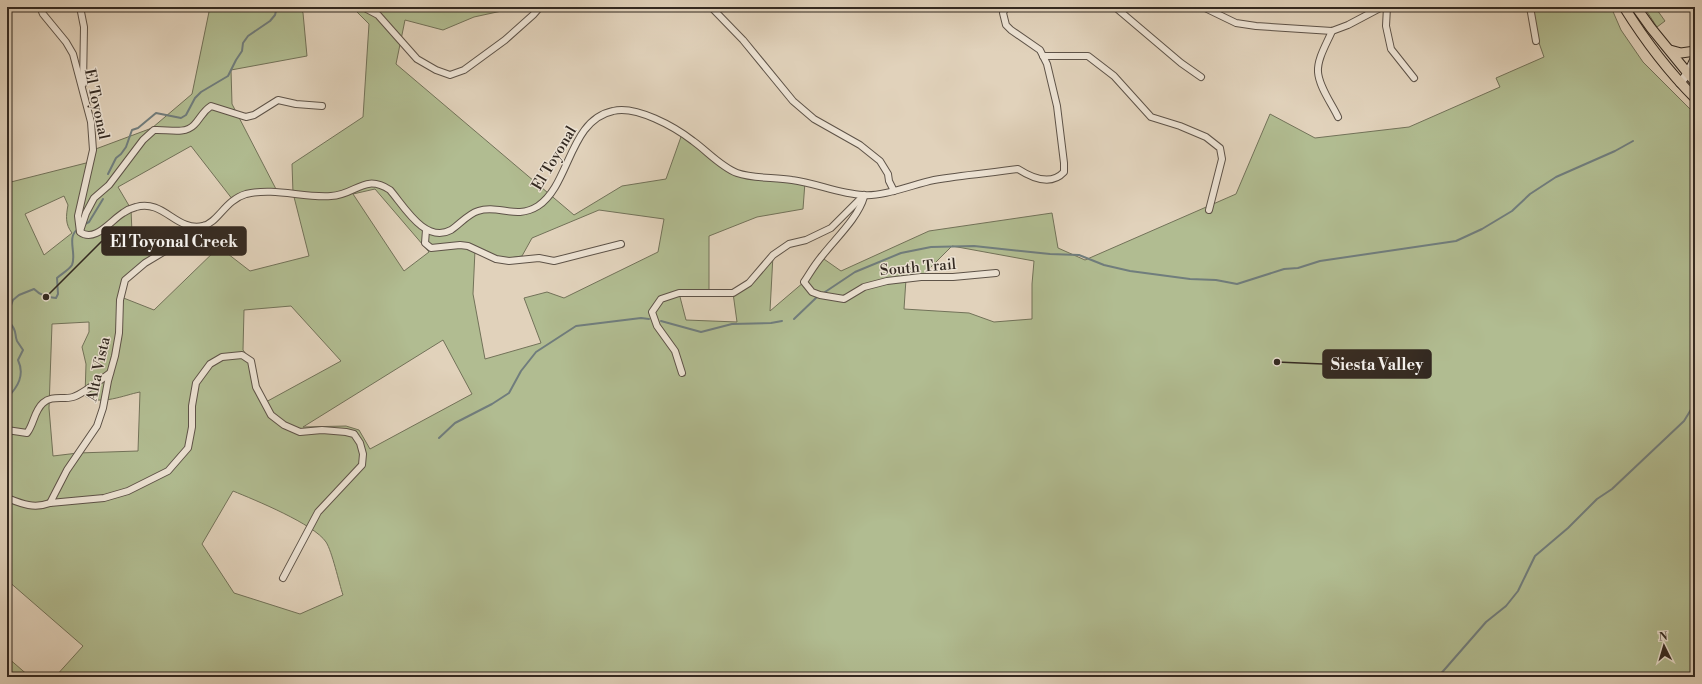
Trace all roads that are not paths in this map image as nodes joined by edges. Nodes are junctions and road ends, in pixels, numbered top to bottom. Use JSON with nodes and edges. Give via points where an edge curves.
{"nodes":[{"id":1,"x":40,"y":7,"type":"edge"},
{"id":2,"x":80,"y":7,"type":"edge"},
{"id":3,"x":362,"y":7,"type":"edge"},
{"id":4,"x":540,"y":7,"type":"edge"},
{"id":5,"x":711,"y":7,"type":"edge"},
{"id":6,"x":1006,"y":7,"type":"edge"},
{"id":7,"x":1115,"y":7,"type":"edge"},
{"id":8,"x":1203,"y":7,"type":"edge"},
{"id":9,"x":1382,"y":7,"type":"edge"},
{"id":10,"x":1387,"y":7,"type":"edge"},
{"id":11,"x":1530,"y":7,"type":"edge"},
{"id":12,"x":1624,"y":7,"type":"edge"},
{"id":13,"x":1636,"y":7,"type":"edge"},
{"id":14,"x":1332,"y":31,"type":"junction"},
{"id":15,"x":1536,"y":41,"type":"dead end"},
{"id":16,"x":1670,"y":50,"type":"junction"},
{"id":17,"x":1695,"y":52,"type":"edge"},
{"id":18,"x":1043,"y":56,"type":"junction"},
{"id":19,"x":1695,"y":58,"type":"edge"},
{"id":20,"x":1688,"y":73,"type":"junction"},
{"id":21,"x":1201,"y":77,"type":"dead end"},
{"id":22,"x":1414,"y":78,"type":"dead end"},
{"id":23,"x":1695,"y":82,"type":"edge"},
{"id":24,"x":1680,"y":83,"type":"junction"},
{"id":25,"x":83,"y":89,"type":"junction"},
{"id":26,"x":1695,"y":98,"type":"edge"},
{"id":27,"x":322,"y":106,"type":"dead end"},
{"id":28,"x":1338,"y":117,"type":"dead end"},
{"id":29,"x":894,"y":191,"type":"junction"},
{"id":30,"x":864,"y":195,"type":"junction"},
{"id":31,"x":1209,"y":210,"type":"dead end"},
{"id":32,"x":204,"y":226,"type":"junction"},
{"id":33,"x":426,"y":230,"type":"junction"},
{"id":34,"x":80,"y":232,"type":"junction"},
{"id":35,"x":621,"y":244,"type":"dead end"},
{"id":36,"x":996,"y":274,"type":"dead end"},
{"id":37,"x":110,"y":373,"type":"junction"},
{"id":38,"x":682,"y":373,"type":"dead end"},
{"id":39,"x":7,"y":430,"type":"edge"},
{"id":40,"x":7,"y":498,"type":"edge"},
{"id":41,"x":50,"y":503,"type":"junction"},
{"id":42,"x":283,"y":578,"type":"dead end"}],
"edges":[{"from":1,"to":25,"type":"street","name":"El Toyonal","via":[[73,54]]},
{"from":2,"to":25,"type":"street","via":[[84,27]]},
{"from":3,"to":4,"type":"street","via":[[378,15],[417,59],[450,75],[464,70],[500,44]]},
{"from":5,"to":29,"type":"street","via":[[743,40],[793,101],[814,119],[860,145],[880,161]]},
{"from":6,"to":18,"type":"street","via":[[1003,13],[1006,25]]},
{"from":7,"to":21,"type":"street"},
{"from":8,"to":14,"type":"street","via":[[1236,23]]},
{"from":9,"to":14,"type":"street"},
{"from":10,"to":22,"type":"street","via":[[1386,26],[1391,49]]},
{"from":11,"to":15,"type":"street"},
{"from":12,"to":24,"type":"main road","via":[[1636,27]]},
{"from":13,"to":16,"type":"main road"},
{"from":14,"to":28,"type":"street","via":[[1319,62],[1318,72],[1320,82]]},
{"from":16,"to":17,"type":"main road","via":[[1681,53]]},
{"from":16,"to":20,"type":"main road"},
{"from":18,"to":29,"type":"street","name":"El Toyonal","via":[[1060,126],[1064,172],[1060,177],[1044,180],[1030,177],[1018,169],[934,180]]},
{"from":18,"to":31,"type":"street","via":[[1088,56],[1114,76],[1151,118],[1206,137],[1220,148],[1221,166]]},
{"from":19,"to":20,"type":"street"},
{"from":20,"to":23,"type":"main road"},
{"from":20,"to":24,"type":"street"},
{"from":24,"to":26,"type":"main road"},
{"from":25,"to":34,"type":"street","name":"El Toyonal","via":[[91,122],[93,150],[78,216]]},
{"from":27,"to":34,"type":"street","via":[[278,100],[246,117],[211,106],[204,111],[194,126],[186,130],[154,130],[143,140],[109,185],[94,198],[86,212]]},
{"from":29,"to":30,"type":"street","name":"El Toyonal"},
{"from":30,"to":33,"type":"street","name":"El Toyonal","via":[[805,182],[739,173],[676,130],[638,112],[616,110],[602,115],[586,129],[570,153],[556,185],[545,201],[537,207],[512,212],[479,210],[444,233],[436,234]]},
{"from":30,"to":36,"type":"street","name":"South Trail","via":[[862,205],[821,256],[804,282],[812,292],[844,299],[864,286],[887,281]]},
{"from":30,"to":38,"type":"street","via":[[831,228],[806,240],[789,244],[773,255],[749,282],[733,293],[679,293],[662,298],[652,312],[657,326],[675,351]]},
{"from":32,"to":33,"type":"street","via":[[233,200],[246,194],[277,191],[332,196],[351,192],[372,183],[390,190]]},
{"from":32,"to":34,"type":"street","via":[[185,224],[150,205],[131,209],[94,235],[84,235]]},
{"from":32,"to":37,"type":"street","name":"Alta Vista","via":[[199,236],[185,239],[145,263],[125,280],[120,300],[119,333]]},
{"from":33,"to":35,"type":"street","via":[[425,243],[431,248],[468,246],[496,259],[509,261],[539,258],[554,261]]},
{"from":37,"to":39,"type":"street","via":[[74,397],[52,398],[42,404],[27,433]]},
{"from":37,"to":41,"type":"street","name":"Alta Vista","via":[[97,426],[67,470]]},
{"from":40,"to":41,"type":"street","via":[[21,504],[40,506]]},
{"from":41,"to":42,"type":"street","via":[[104,498],[128,491],[168,471],[188,448],[196,383],[210,364],[222,357],[242,355],[251,361],[256,387],[271,415],[284,426],[300,432],[322,430],[354,434],[363,454],[362,465],[318,512]]}]}
